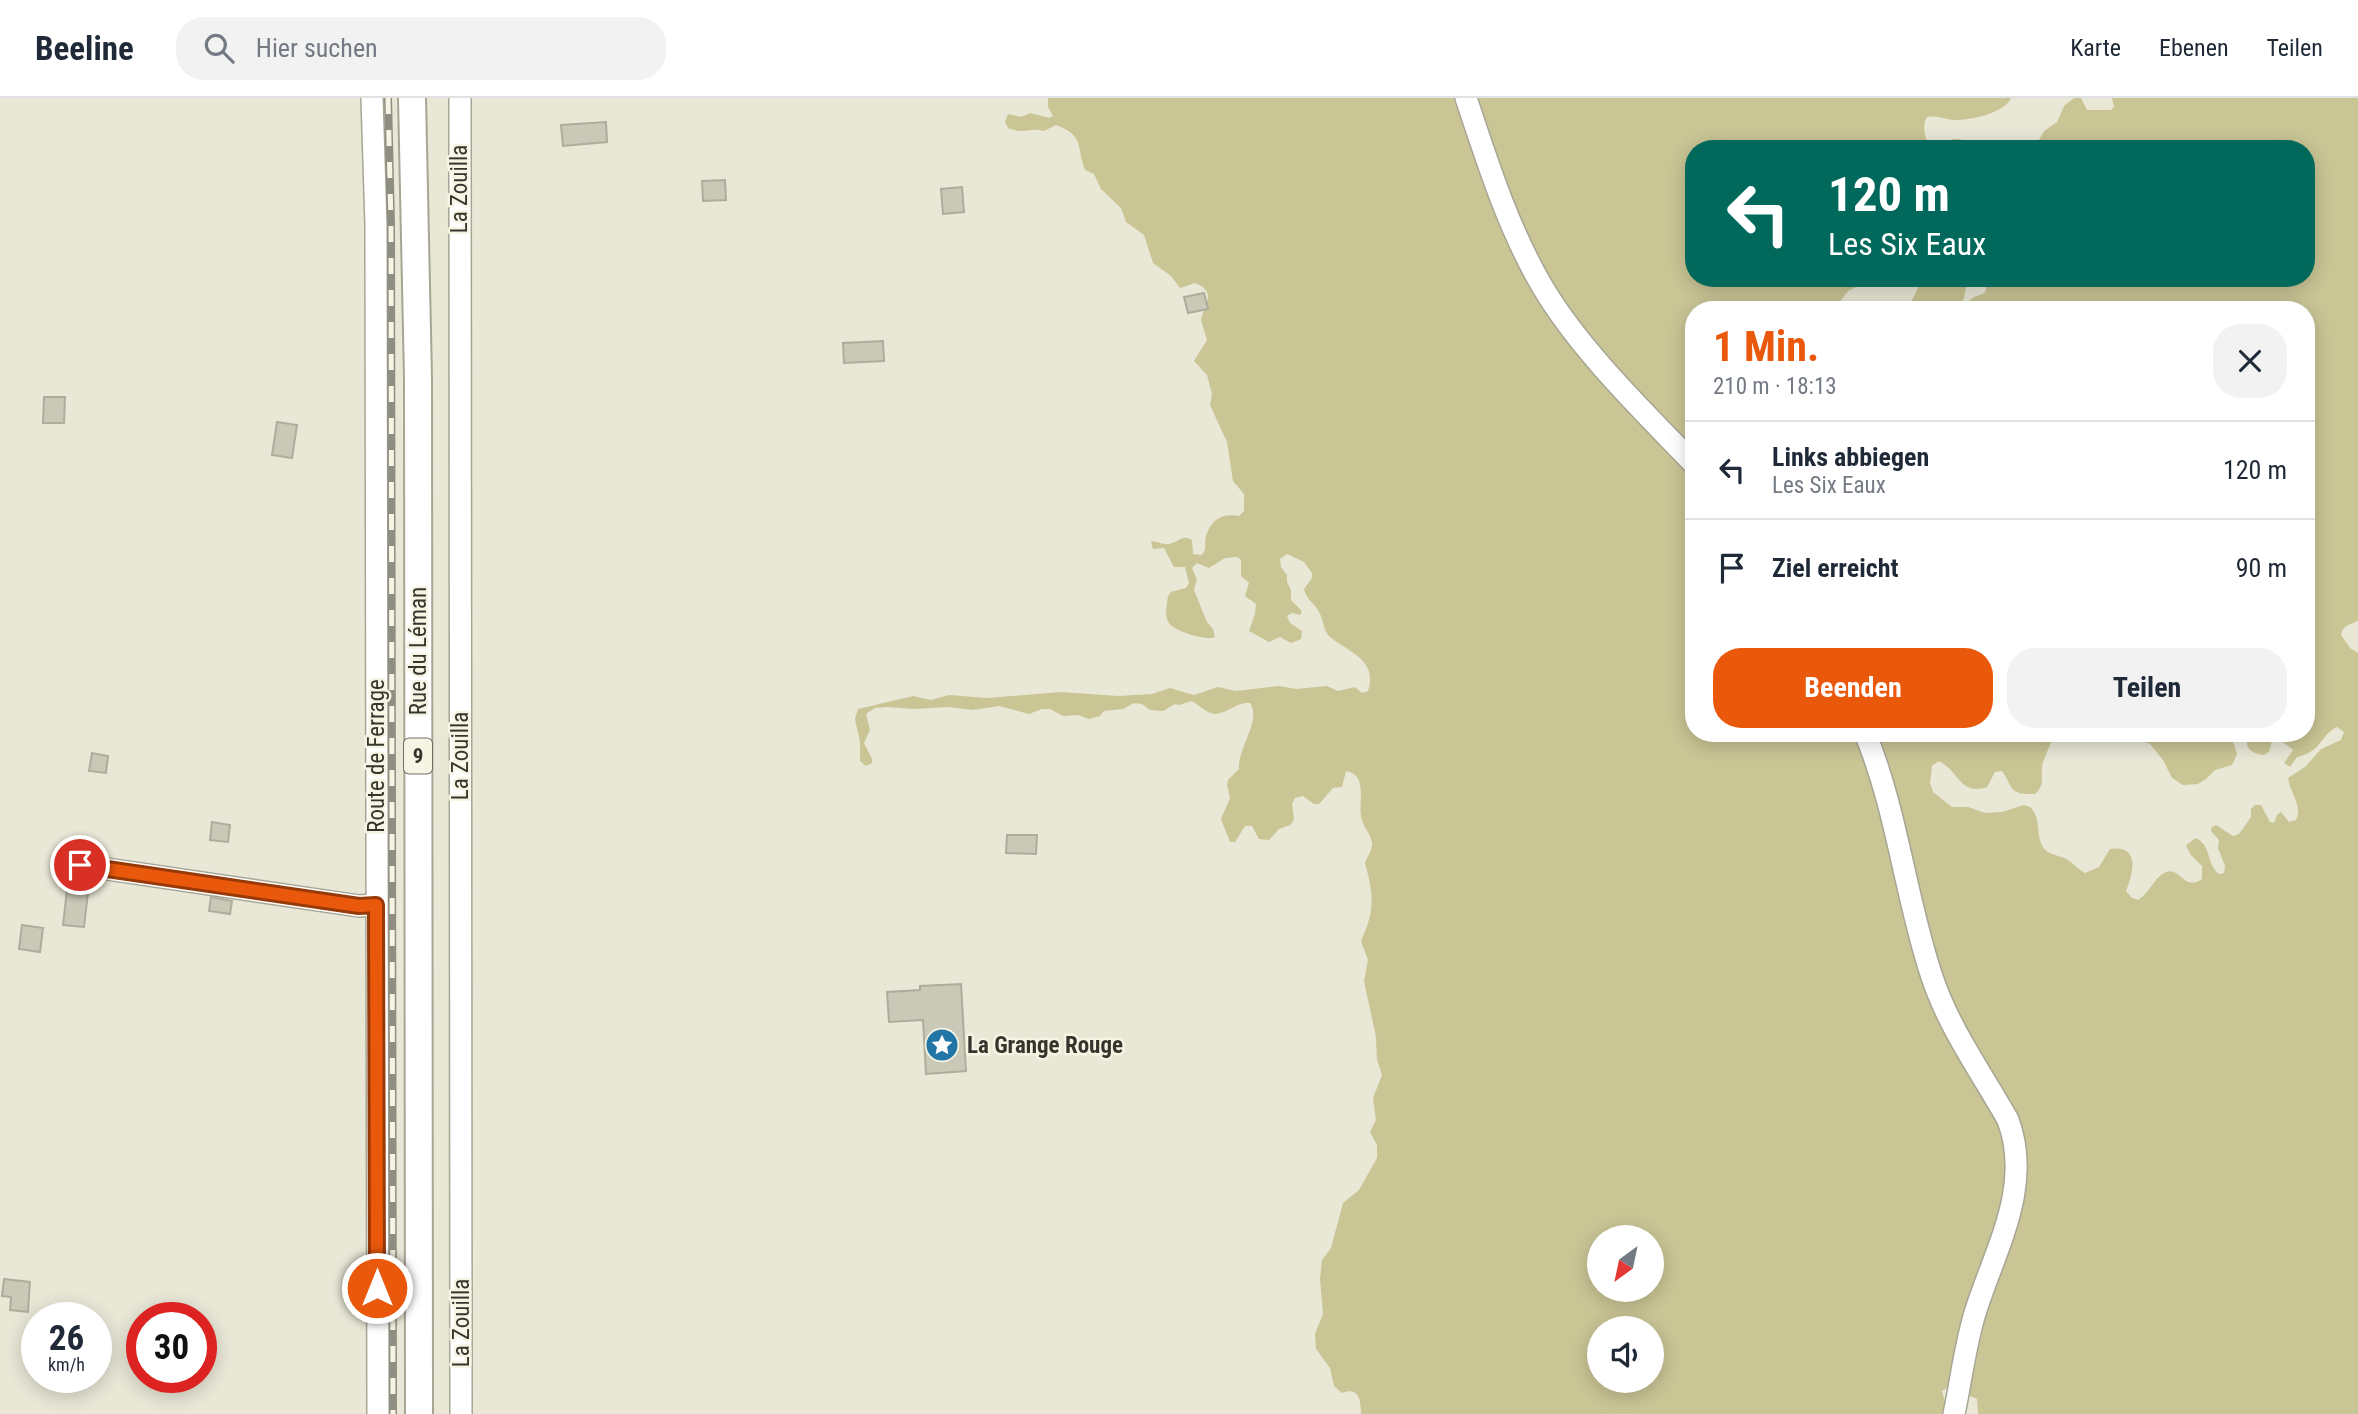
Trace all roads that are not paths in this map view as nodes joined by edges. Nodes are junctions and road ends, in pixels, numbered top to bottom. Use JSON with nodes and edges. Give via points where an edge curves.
{"nodes":[{"id":1,"x":372,"y":98,"type":"edge"},
{"id":2,"x":412,"y":98,"type":"edge"},
{"id":3,"x":460,"y":98,"type":"edge"},
{"id":4,"x":1466,"y":98,"type":"edge"},
{"id":5,"x":1685,"y":455,"type":"edge"},
{"id":6,"x":1868,"y":742,"type":"edge"},
{"id":7,"x":80,"y":865,"type":"dead end"},
{"id":8,"x":376,"y":905,"type":"junction"},
{"id":9,"x":378,"y":1414,"type":"edge"},
{"id":10,"x":419,"y":1414,"type":"edge"},
{"id":11,"x":461,"y":1414,"type":"edge"},
{"id":12,"x":1954,"y":1414,"type":"edge"}],
"edges":[{"from":1,"to":8,"type":"street","name":"Route de Ferrage"},
{"from":2,"to":10,"type":"main road","name":"Rue du Léman","number":"9","via":[[418,364]]},
{"from":3,"to":11,"type":"street","name":"La Zouilla"},
{"from":4,"to":5,"type":"street","via":[[1521,247],[1542,286],[1577,336]]},
{"from":6,"to":12,"type":"street","via":[[1886,791],[1931,975],[1955,1029],[2008,1120],[2017,1156],[2015,1197],[1975,1315]]},
{"from":7,"to":8,"type":"street"},
{"from":8,"to":9,"type":"street","name":"Route de Ferrage"}]}
